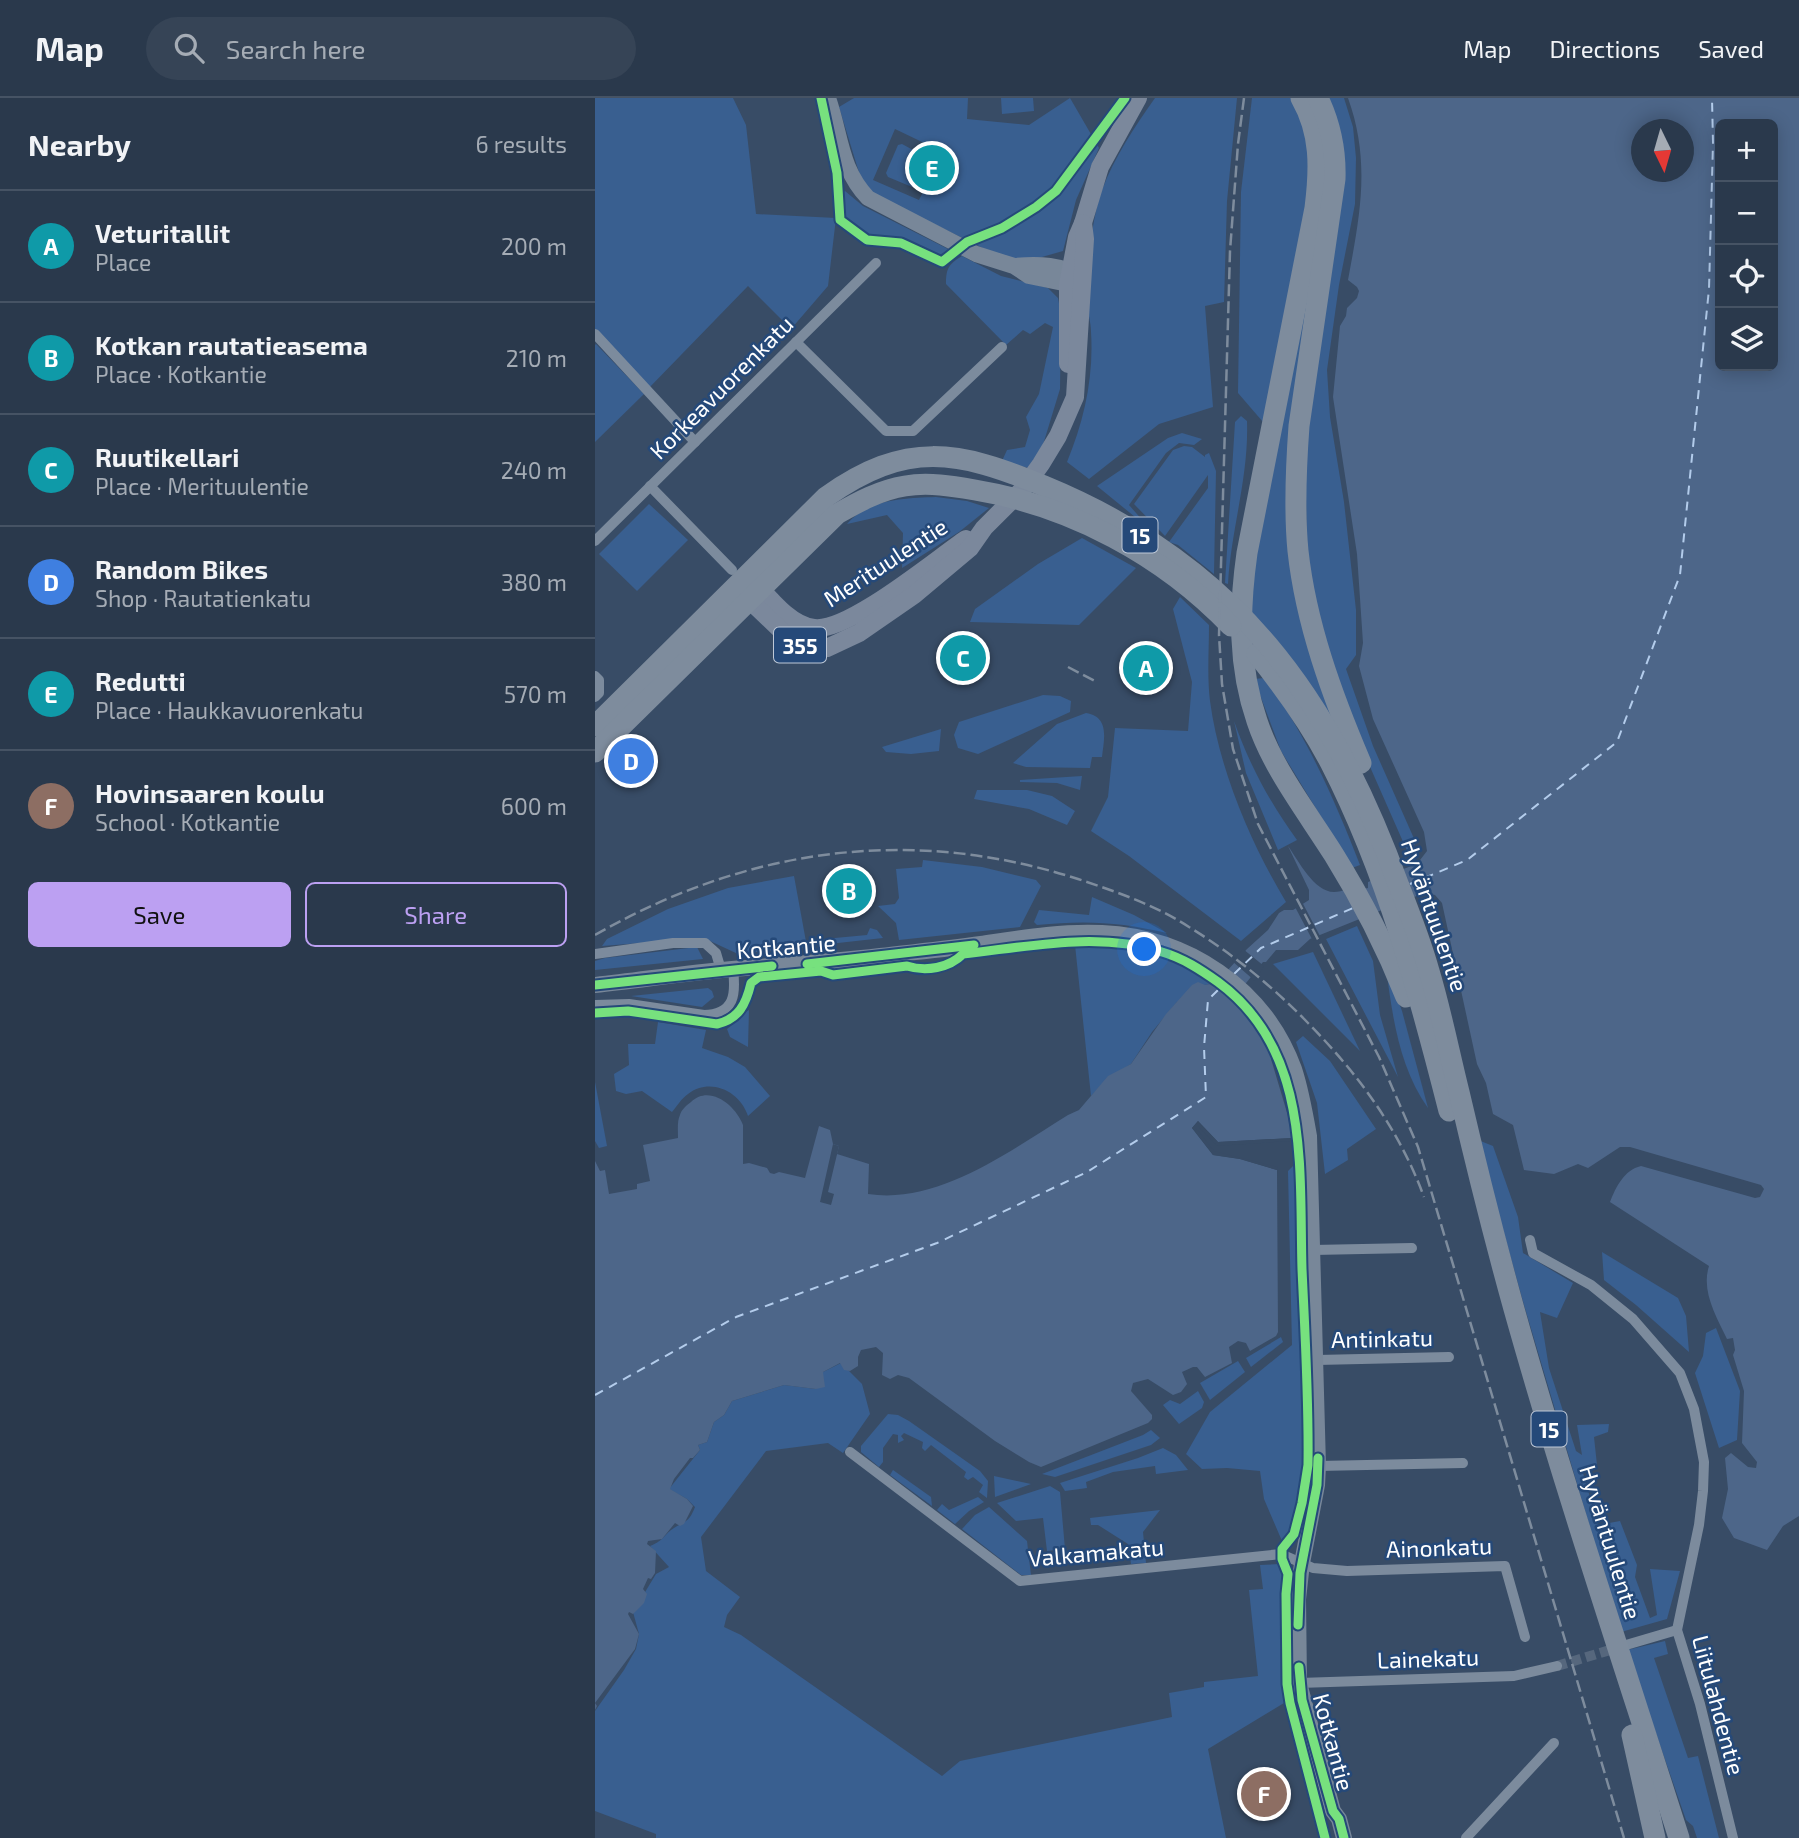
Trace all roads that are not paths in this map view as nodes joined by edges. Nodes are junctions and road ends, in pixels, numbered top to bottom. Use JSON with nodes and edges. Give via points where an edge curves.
{"nodes":[{"id":1,"x":828,"y":98,"type":"edge"},
{"id":2,"x":1138,"y":98,"type":"edge"},
{"id":3,"x":1301,"y":98,"type":"edge"},
{"id":4,"x":1318,"y":98,"type":"edge"},
{"id":5,"x":876,"y":263,"type":"dead end"},
{"id":6,"x":1074,"y":277,"type":"junction"},
{"id":7,"x":595,"y":334,"type":"edge"},
{"id":8,"x":796,"y":342,"type":"junction"},
{"id":9,"x":1002,"y":347,"type":"dead end"},
{"id":10,"x":695,"y":442,"type":"junction"},
{"id":11,"x":650,"y":486,"type":"junction"},
{"id":12,"x":595,"y":541,"type":"edge"},
{"id":13,"x":745,"y":584,"type":"junction"},
{"id":14,"x":1256,"y":642,"type":"junction"},
{"id":15,"x":595,"y":676,"type":"edge"},
{"id":16,"x":595,"y":697,"type":"edge"},
{"id":17,"x":595,"y":726,"type":"edge"},
{"id":18,"x":595,"y":752,"type":"edge"},
{"id":19,"x":1381,"y":860,"type":"junction"},
{"id":20,"x":1395,"y":923,"type":"junction"},
{"id":21,"x":595,"y":954,"type":"edge"},
{"id":22,"x":727,"y":970,"type":"junction"},
{"id":23,"x":595,"y":985,"type":"edge"},
{"id":24,"x":595,"y":1005,"type":"edge"},
{"id":25,"x":1530,"y":1240,"type":"dead end"},
{"id":26,"x":1412,"y":1248,"type":"dead end"},
{"id":27,"x":1313,"y":1250,"type":"junction"},
{"id":28,"x":1449,"y":1357,"type":"dead end"},
{"id":29,"x":1317,"y":1360,"type":"junction"},
{"id":30,"x":850,"y":1452,"type":"dead end"},
{"id":31,"x":1463,"y":1463,"type":"dead end"},
{"id":32,"x":1318,"y":1466,"type":"junction"},
{"id":33,"x":1302,"y":1563,"type":"junction"},
{"id":34,"x":1677,"y":1630,"type":"junction"},
{"id":35,"x":1525,"y":1637,"type":"dead end"},
{"id":36,"x":1626,"y":1645,"type":"tunnel mouth"},
{"id":37,"x":1557,"y":1666,"type":"tunnel mouth"},
{"id":38,"x":1299,"y":1683,"type":"junction"},
{"id":39,"x":1632,"y":1735,"type":"junction"},
{"id":40,"x":1554,"y":1744,"type":"dead end"},
{"id":41,"x":1333,"y":1811,"type":"junction"},
{"id":42,"x":1333,"y":1838,"type":"edge"},
{"id":43,"x":1344,"y":1838,"type":"edge"},
{"id":44,"x":1466,"y":1838,"type":"edge"},
{"id":45,"x":1655,"y":1838,"type":"edge"},
{"id":46,"x":1664,"y":1838,"type":"edge"},
{"id":47,"x":1679,"y":1838,"type":"edge"},
{"id":48,"x":1733,"y":1838,"type":"edge"}],
"edges":[{"from":1,"to":6,"type":"street","via":[[847,168],[868,198],[976,254]]},
{"from":2,"to":6,"type":"main road","name":"Merituulentie","number":"355","via":[[1100,167],[1077,237]]},
{"from":3,"to":20,"type":"highway","via":[[1317,140],[1318,183],[1241,591],[1243,667],[1257,724],[1272,758],[1345,873]]},
{"from":4,"to":19,"type":"highway","via":[[1333,141],[1335,179],[1299,426],[1298,550],[1320,656],[1379,805]]},
{"from":5,"to":8,"type":"street","name":"Korkeavuorenkatu"},
{"from":6,"to":13,"type":"main road","name":"Merituulentie","number":"355","via":[[1075,397],[1049,453],[970,548],[859,633],[827,648],[799,645]]},
{"from":7,"to":10,"type":"street"},
{"from":8,"to":9,"type":"street","via":[[886,431],[913,431]]},
{"from":8,"to":10,"type":"street","name":"Korkeavuorenkatu"},
{"from":10,"to":11,"type":"street","name":"Korkeavuorenkatu"},
{"from":11,"to":12,"type":"street","name":"Korkeavuorenkatu"},
{"from":11,"to":13,"type":"street"},
{"from":13,"to":14,"type":"highway","name":"Hyväntuulentie","number":"15","via":[[861,500],[906,485],[928,484],[1029,502],[1093,527],[1162,566]]},
{"from":13,"to":14,"type":"highway","name":"Hyväntuulentie","number":"15","via":[[826,496],[858,475],[907,457],[957,458],[1038,483],[1100,512],[1168,553],[1220,594]]},
{"from":13,"to":17,"type":"highway","number":"15"},
{"from":13,"to":18,"type":"highway","number":"15"},
{"from":14,"to":19,"type":"highway","name":"Hyväntuulentie","number":"15","via":[[1331,763]]},
{"from":15,"to":16,"type":"street","via":[[599,693]]},
{"from":19,"to":20,"type":"highway","name":"Hyväntuulentie","number":"15"},
{"from":20,"to":39,"type":"highway","name":"Hyväntuulentie","number":"15","via":[[1519,1374]]},
{"from":20,"to":47,"type":"highway","name":"Hyväntuulentie","number":"15","via":[[1429,971],[1532,1370]]},
{"from":21,"to":22,"type":"street","via":[[705,943]]},
{"from":22,"to":23,"type":"street","name":"Kotkantie"},
{"from":22,"to":24,"type":"street","via":[[734,996],[716,1015],[629,1003]]},
{"from":22,"to":27,"type":"street","name":"Kotkantie","via":[[1080,933],[1146,939],[1183,951],[1215,967],[1246,993],[1268,1018],[1293,1068],[1309,1136]]},
{"from":25,"to":34,"type":"street","name":"Liitulahdentie","via":[[1533,1253],[1591,1285],[1633,1319],[1680,1373],[1694,1409],[1704,1462],[1699,1525]]},
{"from":26,"to":27,"type":"street"},
{"from":27,"to":29,"type":"street","name":"Kotkantie"},
{"from":28,"to":29,"type":"street","name":"Antinkatu"},
{"from":29,"to":32,"type":"street","name":"Kotkantie"},
{"from":30,"to":33,"type":"street","name":"Valkamakatu","via":[[1020,1581],[1281,1554]]},
{"from":31,"to":32,"type":"street"},
{"from":32,"to":33,"type":"street","name":"Kotkantie"},
{"from":33,"to":35,"type":"street","name":"Ainonkatu","via":[[1347,1571],[1505,1566]]},
{"from":33,"to":38,"type":"street","name":"Kotkantie"},
{"from":34,"to":36,"type":"street"},
{"from":34,"to":48,"type":"street","name":"Liitulahdentie"},
{"from":37,"to":38,"type":"street","name":"Lainekatu","via":[[1514,1676]]},
{"from":38,"to":41,"type":"street","name":"Kotkantie"},
{"from":39,"to":45,"type":"highway"},
{"from":39,"to":46,"type":"highway","name":"Hyväntuulentie","number":"15"},
{"from":40,"to":44,"type":"street"},
{"from":41,"to":42,"type":"street","name":"Kotkantie","via":[[1329,1821]]},
{"from":41,"to":43,"type":"street","name":"Kotkantie"}]}
